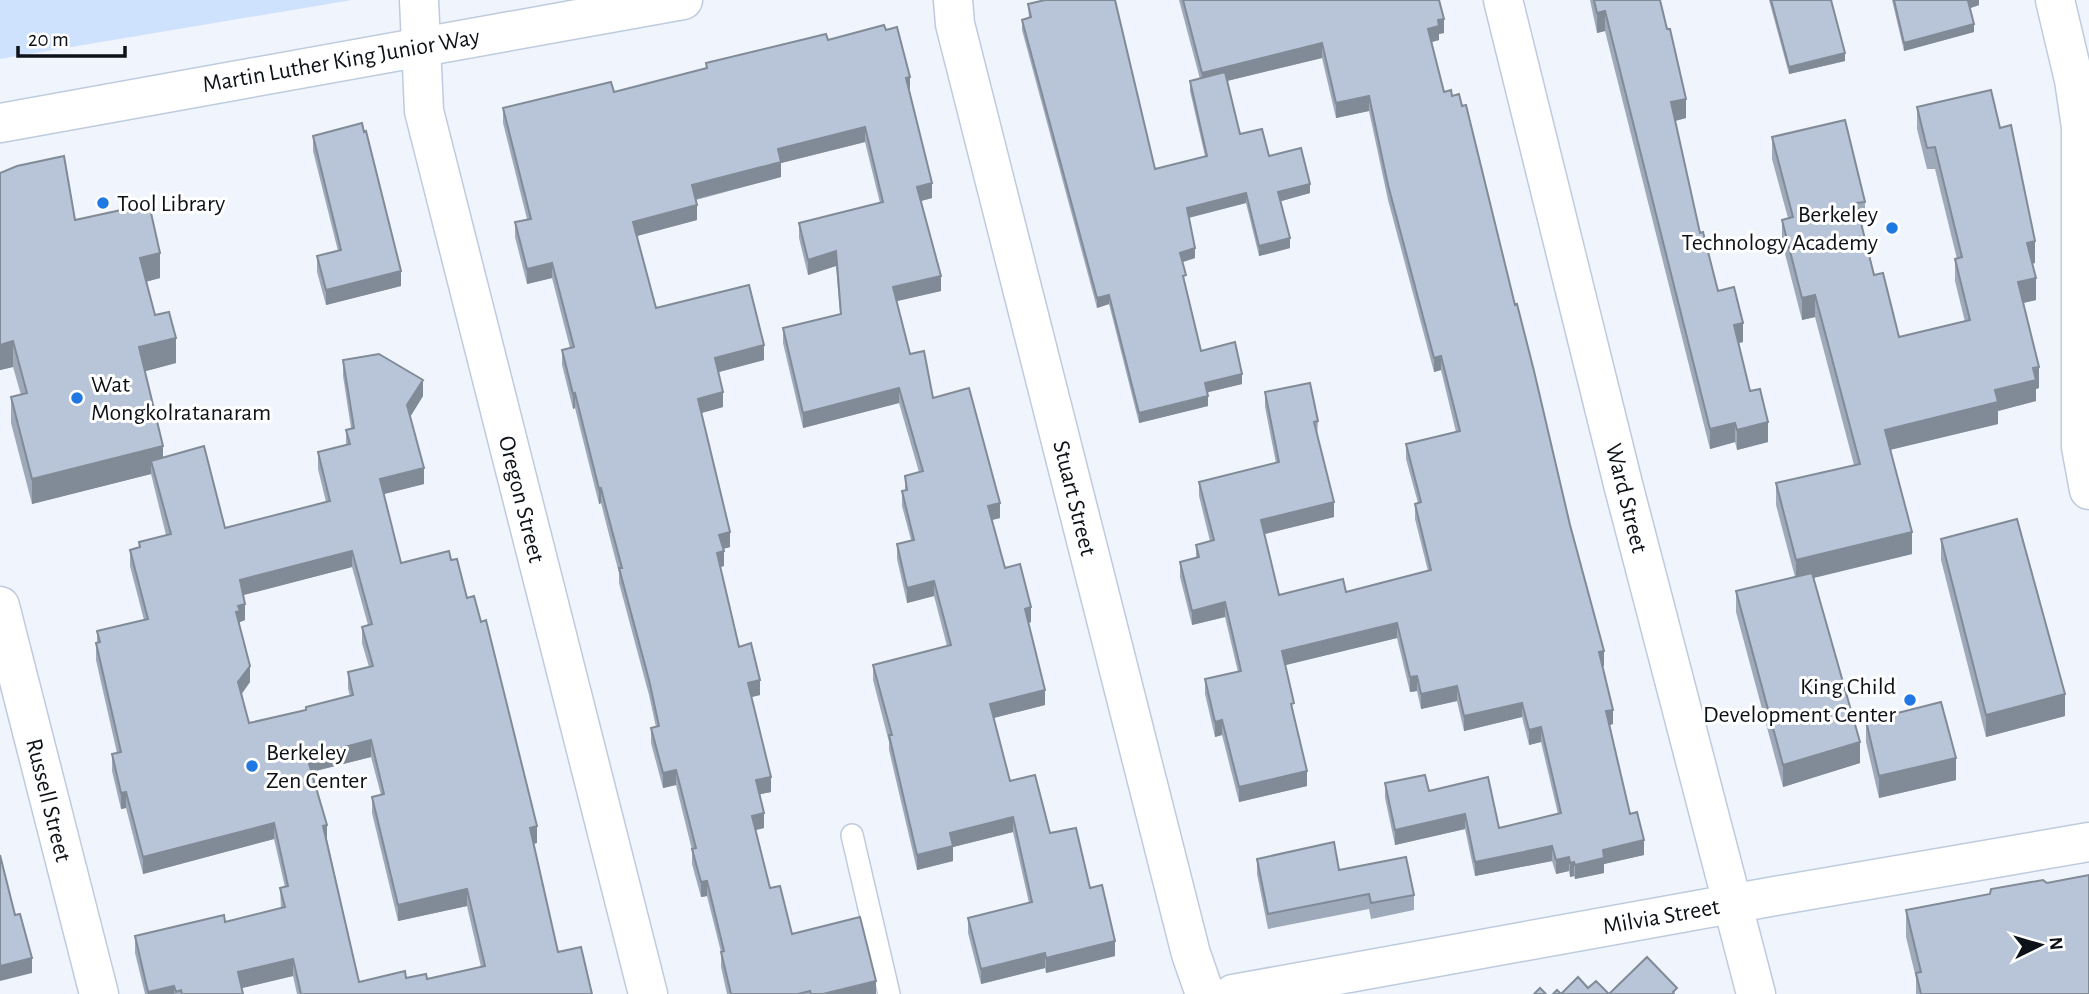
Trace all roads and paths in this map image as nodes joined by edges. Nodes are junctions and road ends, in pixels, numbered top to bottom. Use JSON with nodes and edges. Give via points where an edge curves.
{"nodes":[{"id":1,"x":419,"y":0,"type":"edge"},
{"id":2,"x":683,"y":0,"type":"edge"},
{"id":3,"x":953,"y":0,"type":"edge"},
{"id":4,"x":1503,"y":0,"type":"edge"},
{"id":5,"x":2055,"y":0,"type":"edge"},
{"id":6,"x":421,"y":46,"type":"junction"},
{"id":7,"x":0,"y":123,"type":"edge"},
{"id":8,"x":2089,"y":489,"type":"edge"},
{"id":9,"x":3,"y":630,"type":"edge"},
{"id":10,"x":852,"y":835,"type":"dead end"},
{"id":11,"x":2089,"y":842,"type":"edge"},
{"id":12,"x":1732,"y":904,"type":"junction"},
{"id":13,"x":99,"y":994,"type":"edge"},
{"id":14,"x":648,"y":994,"type":"edge"},
{"id":15,"x":890,"y":994,"type":"edge"},
{"id":16,"x":1205,"y":994,"type":"edge"},
{"id":17,"x":1233,"y":994,"type":"edge"},
{"id":18,"x":1756,"y":994,"type":"edge"}],
"edges":[{"from":1,"to":6,"type":"street","name":"Oregon Street"},
{"from":2,"to":6,"type":"street","name":"Martin Luther King Junior Way"},
{"from":3,"to":16,"type":"street","name":"Stuart Street"},
{"from":4,"to":12,"type":"street","name":"Ward Street"},
{"from":5,"to":8,"type":"street","via":[[2081,127],[2081,447]]},
{"from":6,"to":7,"type":"street","name":"Martin Luther King Junior Way"},
{"from":6,"to":14,"type":"street","name":"Oregon Street","via":[[424,111]]},
{"from":9,"to":13,"type":"street","name":"Russell Street"},
{"from":10,"to":15,"type":"lane"},
{"from":11,"to":12,"type":"street","name":"Milvia Street"},
{"from":12,"to":17,"type":"street","name":"Milvia Street"},
{"from":12,"to":18,"type":"street","name":"Ward Street"}]}
